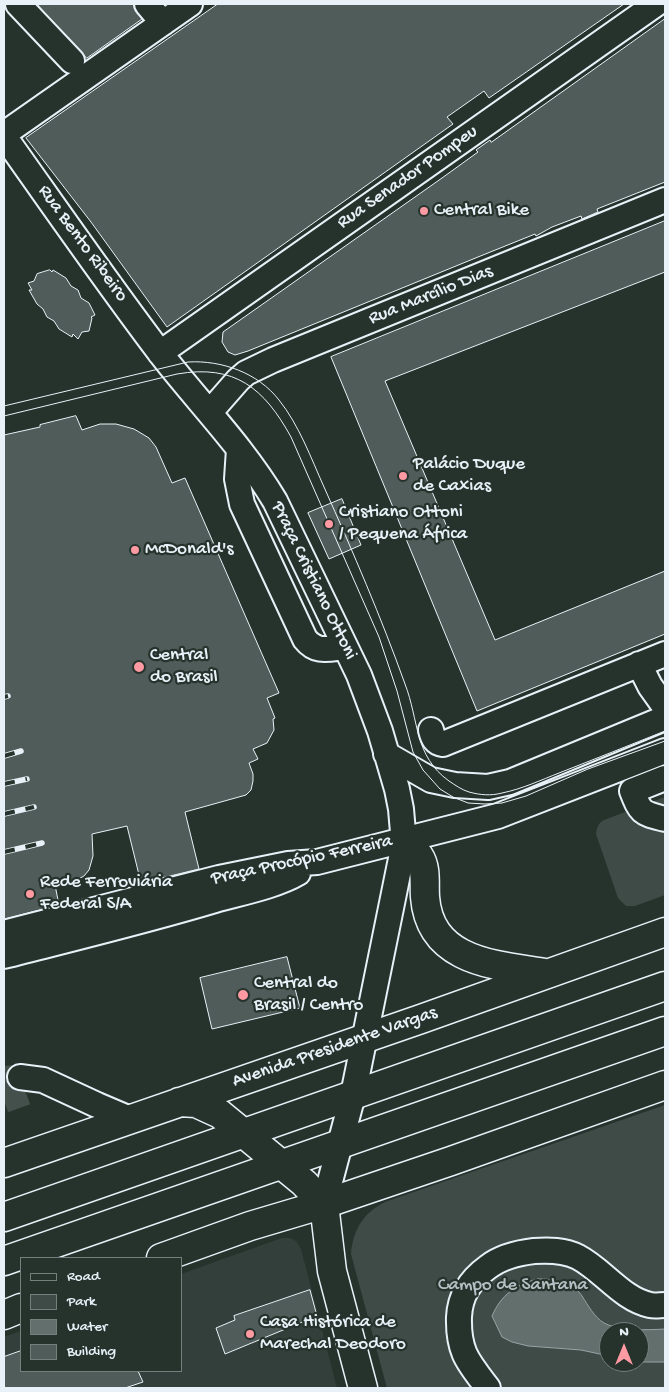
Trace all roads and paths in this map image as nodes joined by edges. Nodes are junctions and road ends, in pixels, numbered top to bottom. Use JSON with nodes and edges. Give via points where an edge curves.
{"nodes":[{"id":1,"x":18,"y":4,"type":"edge"},
{"id":2,"x":147,"y":4,"type":"edge"},
{"id":3,"x":190,"y":4,"type":"edge"},
{"id":4,"x":656,"y":4,"type":"edge"},
{"id":5,"x":163,"y":23,"type":"junction"},
{"id":6,"x":72,"y":61,"type":"dead end"},
{"id":7,"x":4,"y":135,"type":"edge"},
{"id":8,"x":665,"y":200,"type":"edge"},
{"id":9,"x":160,"y":353,"type":"junction"},
{"id":10,"x":210,"y":412,"type":"junction"},
{"id":11,"x":239,"y":448,"type":"junction"},
{"id":12,"x":344,"y":647,"type":"junction"},
{"id":13,"x":665,"y":654,"type":"edge"},
{"id":14,"x":639,"y":664,"type":"junction"},
{"id":15,"x":665,"y":707,"type":"edge"},
{"id":16,"x":665,"y":718,"type":"edge"},
{"id":17,"x":431,"y":730,"type":"dead end"},
{"id":18,"x":665,"y":751,"type":"edge"},
{"id":19,"x":386,"y":754,"type":"junction"},
{"id":20,"x":665,"y":778,"type":"edge"},
{"id":21,"x":665,"y":819,"type":"edge"},
{"id":22,"x":404,"y":842,"type":"junction"},
{"id":23,"x":317,"y":862,"type":"junction"},
{"id":24,"x":665,"y":932,"type":"edge"},
{"id":25,"x":4,"y":933,"type":"edge"},
{"id":26,"x":4,"y":956,"type":"edge"},
{"id":27,"x":546,"y":974,"type":"junction"},
{"id":28,"x":665,"y":986,"type":"edge"},
{"id":29,"x":665,"y":1031,"type":"edge"},
{"id":30,"x":365,"y":1038,"type":"junction"},
{"id":31,"x":23,"y":1085,"type":"tunnel mouth"},
{"id":32,"x":665,"y":1085,"type":"edge"},
{"id":33,"x":353,"y":1095,"type":"junction"},
{"id":34,"x":179,"y":1102,"type":"junction"},
{"id":35,"x":130,"y":1119,"type":"junction"},
{"id":36,"x":243,"y":1133,"type":"junction"},
{"id":37,"x":340,"y":1143,"type":"junction"},
{"id":38,"x":4,"y":1163,"type":"edge"},
{"id":39,"x":281,"y":1164,"type":"junction"},
{"id":40,"x":324,"y":1204,"type":"junction"},
{"id":41,"x":4,"y":1217,"type":"edge"},
{"id":42,"x":164,"y":1257,"type":"edge"},
{"id":43,"x":4,"y":1261,"type":"edge"},
{"id":44,"x":665,"y":1304,"type":"edge"},
{"id":45,"x":20,"y":1308,"type":"edge"},
{"id":46,"x":4,"y":1314,"type":"edge"},
{"id":47,"x":363,"y":1388,"type":"edge"},
{"id":48,"x":488,"y":1388,"type":"edge"}],
"edges":[{"from":1,"to":6,"type":"street"},
{"from":2,"to":5,"type":"street"},
{"from":3,"to":5,"type":"street"},
{"from":4,"to":9,"type":"street","name":"Rua Senador Pompeu"},
{"from":5,"to":7,"type":"street"},
{"from":7,"to":9,"type":"street","name":"Rua Bento Ribeiro"},
{"from":8,"to":10,"type":"street","name":"Rua Marcílio Dias","via":[[273,360],[246,373]]},
{"from":9,"to":10,"type":"street","name":"Praça Cristiano Ottoni"},
{"from":10,"to":11,"type":"street","name":"Praça Cristiano Ottoni"},
{"from":11,"to":12,"type":"street","name":"Praça Cristiano Ottoni","via":[[275,501]]},
{"from":11,"to":12,"type":"street","via":[[237,479],[242,504],[305,639],[319,649]]},
{"from":12,"to":19,"type":"street","name":"Praça Cristiano Ottoni","via":[[359,675]]},
{"from":13,"to":14,"type":"street"},
{"from":14,"to":15,"type":"street"},
{"from":14,"to":17,"type":"street","via":[[443,744],[434,739]]},
{"from":16,"to":19,"type":"street","via":[[510,782],[488,787],[431,780]]},
{"from":18,"to":22,"type":"street","via":[[498,816]]},
{"from":19,"to":22,"type":"street","name":"Praça Cristiano Ottoni","via":[[398,795]]},
{"from":20,"to":21,"type":"street","via":[[632,791],[642,812]]},
{"from":22,"to":23,"type":"street","name":"Praça Procópio Ferreira"},
{"from":22,"to":27,"type":"main road","via":[[422,865],[429,917],[449,946],[479,961]]},
{"from":22,"to":30,"type":"street","name":"Praça Procópio Ferreira"},
{"from":23,"to":25,"type":"street","name":"Praça Procópio Ferreira","via":[[288,864],[228,876]]},
{"from":23,"to":26,"type":"street","via":[[292,877],[244,892]]},
{"from":24,"to":27,"type":"main road","name":"Avenida Presidente Vargas"},
{"from":27,"to":30,"type":"main road","name":"Avenida Presidente Vargas"},
{"from":28,"to":33,"type":"main road"},
{"from":29,"to":37,"type":"main road"},
{"from":30,"to":33,"type":"street","name":"Praça Procópio Ferreira"},
{"from":30,"to":34,"type":"main road","name":"Avenida Presidente Vargas"},
{"from":31,"to":35,"type":"street","via":[[55,1086]]},
{"from":32,"to":40,"type":"main road"},
{"from":33,"to":36,"type":"main road"},
{"from":33,"to":37,"type":"street","name":"Praça Procópio Ferreira"},
{"from":34,"to":35,"type":"main road","name":"Avenida Presidente Vargas"},
{"from":34,"to":36,"type":"main road","via":[[204,1106],[220,1114]]},
{"from":35,"to":38,"type":"main road","name":"Avenida Presidente Vargas"},
{"from":36,"to":39,"type":"main road"},
{"from":36,"to":41,"type":"main road"},
{"from":37,"to":39,"type":"main road"},
{"from":37,"to":40,"type":"street","name":"Praça Procópio Ferreira"},
{"from":39,"to":40,"type":"main road"},
{"from":39,"to":43,"type":"main road"},
{"from":40,"to":42,"type":"main road"},
{"from":40,"to":47,"type":"main road","via":[[332,1271]]},
{"from":44,"to":48,"type":"street","via":[[652,1306],[636,1300],[578,1257],[563,1252],[540,1250],[505,1257],[468,1285],[459,1304],[458,1334],[465,1358]]},
{"from":45,"to":46,"type":"main road"}]}
